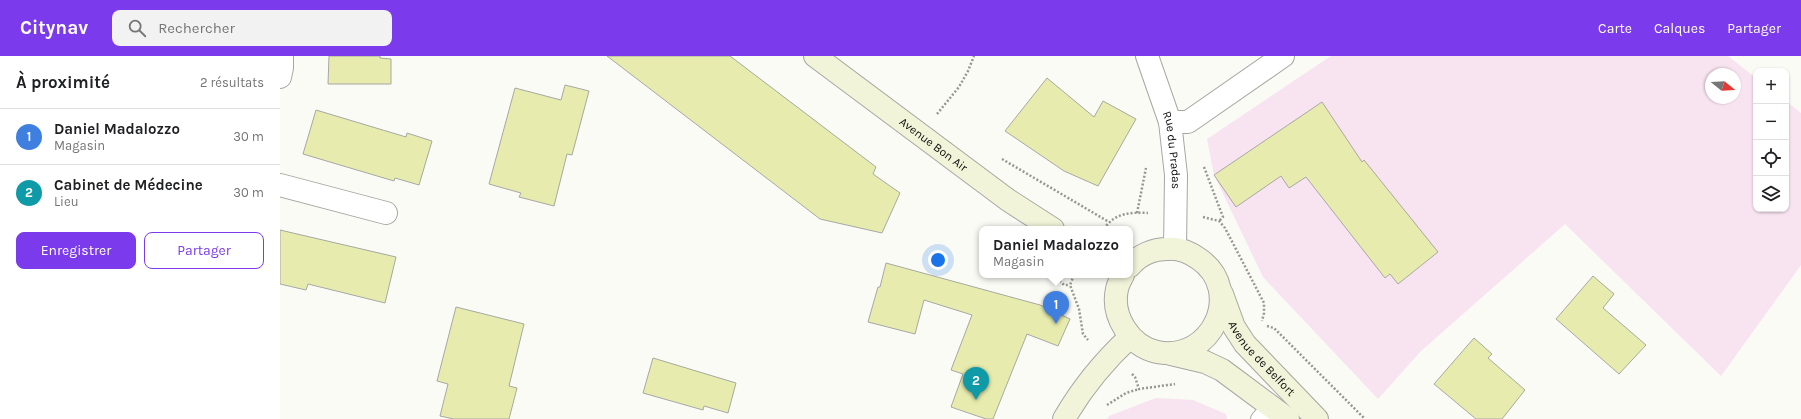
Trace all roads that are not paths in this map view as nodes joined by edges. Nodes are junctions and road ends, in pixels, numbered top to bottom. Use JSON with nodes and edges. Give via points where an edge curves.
{"nodes":[{"id":1,"x":282,"y":56,"type":"edge"},
{"id":2,"x":816,"y":56,"type":"edge"},
{"id":3,"x":1148,"y":56,"type":"edge"},
{"id":4,"x":1283,"y":56,"type":"edge"},
{"id":5,"x":280,"y":76,"type":"edge"},
{"id":6,"x":1170,"y":122,"type":"junction"},
{"id":7,"x":280,"y":185,"type":"edge"},
{"id":8,"x":386,"y":213,"type":"dead end"},
{"id":9,"x":1048,"y":226,"type":"edge"},
{"id":10,"x":1174,"y":248,"type":"junction"},
{"id":11,"x":1133,"y":264,"type":"edge"},
{"id":12,"x":1122,"y":278,"type":"edge"},
{"id":13,"x":1220,"y":289,"type":"junction"},
{"id":14,"x":1130,"y":337,"type":"junction"},
{"id":15,"x":1171,"y":354,"type":"junction"},
{"id":16,"x":1264,"y":413,"type":"edge"},
{"id":17,"x":1064,"y":419,"type":"edge"},
{"id":18,"x":1288,"y":419,"type":"edge"},
{"id":19,"x":1317,"y":419,"type":"edge"}],
"edges":[{"from":1,"to":5,"type":"street"},
{"from":2,"to":9,"type":"main road","name":"Avenue Bon Air","via":[[1008,200]]},
{"from":3,"to":6,"type":"street","name":"Rue du Pradas"},
{"from":4,"to":6,"type":"street","via":[[1188,122]]},
{"from":6,"to":10,"type":"street","name":"Rue du Pradas","via":[[1176,175]]},
{"from":7,"to":8,"type":"street"},
{"from":10,"to":11,"type":"main road","via":[[1146,254]]},
{"from":10,"to":13,"type":"main road","name":"Avenue de Belfort","via":[[1190,253],[1203,262],[1214,274]]},
{"from":12,"to":14,"type":"main road","via":[[1117,289],[1116,306],[1121,323]]},
{"from":13,"to":15,"type":"main road","via":[[1221,304],[1210,333],[1186,351]]},
{"from":13,"to":19,"type":"main road","name":"Avenue de Belfort","via":[[1234,327],[1246,344]]},
{"from":14,"to":15,"type":"main road","via":[[1156,352]]},
{"from":14,"to":17,"type":"main road","via":[[1109,356],[1078,395]]},
{"from":15,"to":16,"type":"main road","via":[[1205,362],[1237,379]]},
{"from":16,"to":18,"type":"main road"}]}
